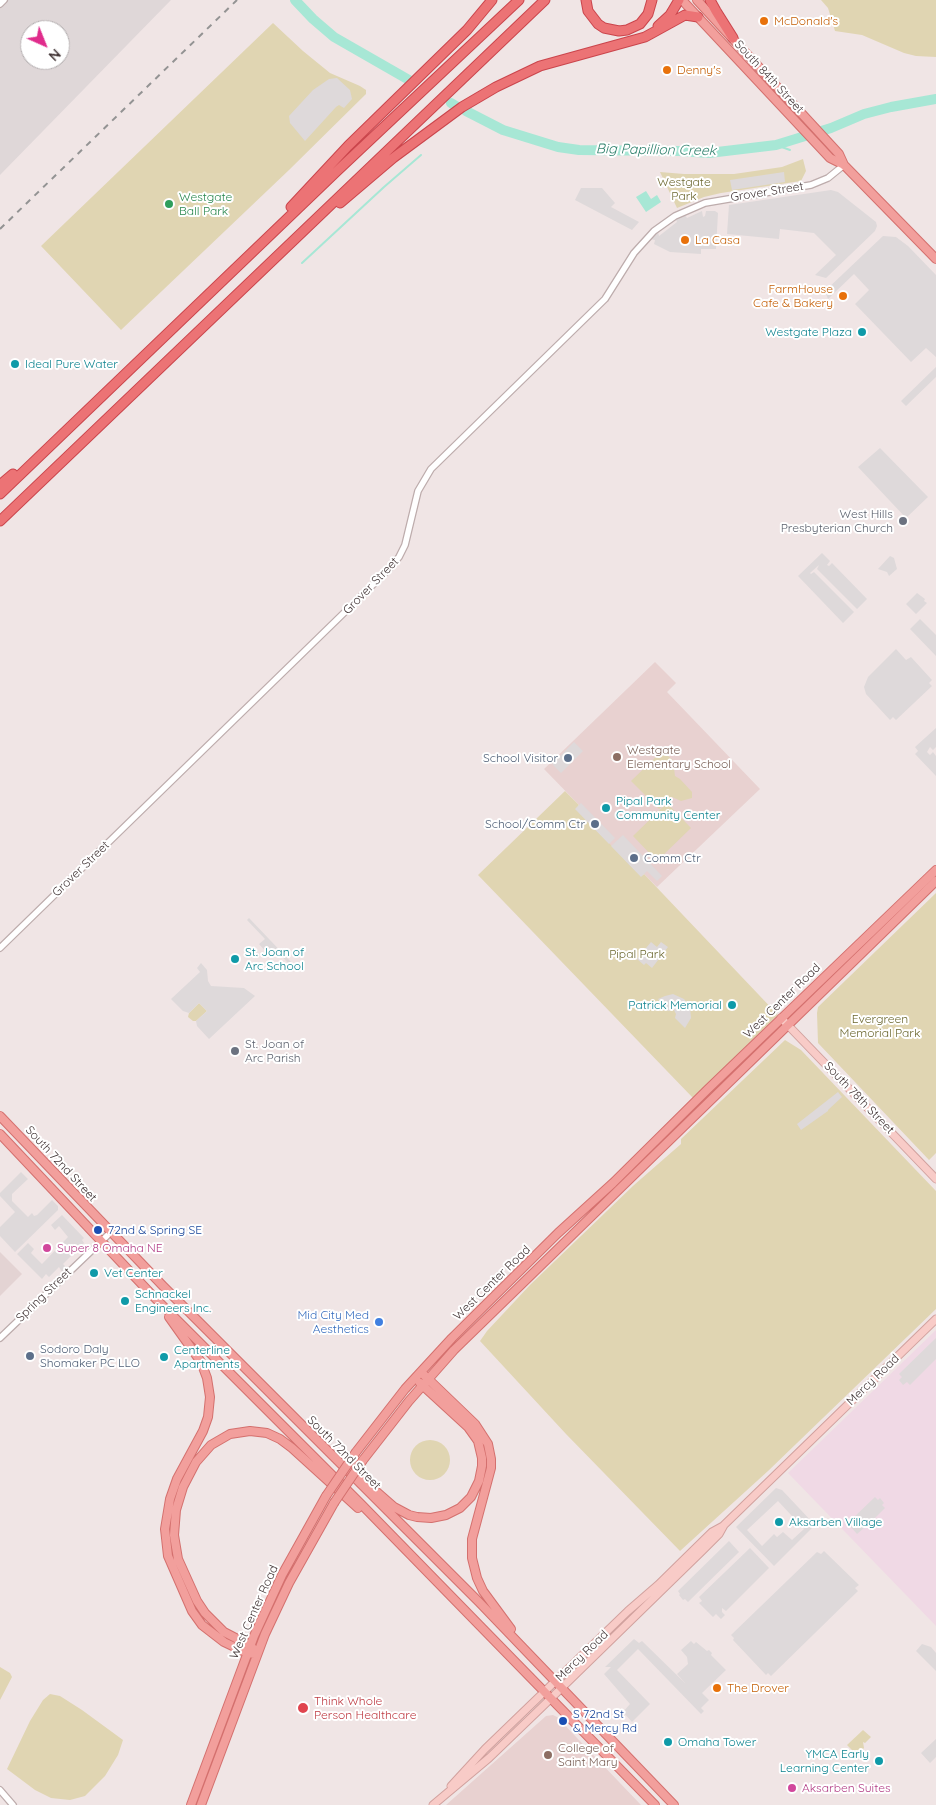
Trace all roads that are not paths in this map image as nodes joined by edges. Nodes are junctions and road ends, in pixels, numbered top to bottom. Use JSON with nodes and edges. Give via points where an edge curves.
{"nodes":[{"id":1,"x":4,"y":0,"type":"edge"},
{"id":2,"x":492,"y":0,"type":"edge"},
{"id":3,"x":511,"y":0,"type":"edge"},
{"id":4,"x":519,"y":0,"type":"edge"},
{"id":5,"x":545,"y":0,"type":"edge"},
{"id":6,"x":586,"y":0,"type":"edge"},
{"id":7,"x":652,"y":0,"type":"edge"},
{"id":8,"x":681,"y":0,"type":"edge"},
{"id":9,"x":697,"y":0,"type":"edge"},
{"id":10,"x":710,"y":0,"type":"edge"},
{"id":11,"x":0,"y":4,"type":"edge"},
{"id":12,"x":698,"y":17,"type":"junction"},
{"id":13,"x":733,"y":38,"type":"junction"},
{"id":14,"x":634,"y":40,"type":"junction"},
{"id":15,"x":456,"y":58,"type":"junction"},
{"id":16,"x":844,"y":165,"type":"junction"},
{"id":17,"x":936,"y":259,"type":"edge"},
{"id":18,"x":273,"y":260,"type":"junction"},
{"id":19,"x":215,"y":287,"type":"junction"},
{"id":20,"x":67,"y":429,"type":"junction"},
{"id":21,"x":52,"y":472,"type":"junction"},
{"id":22,"x":0,"y":485,"type":"edge"},
{"id":23,"x":0,"y":494,"type":"edge"},
{"id":24,"x":0,"y":521,"type":"edge"},
{"id":25,"x":0,"y":525,"type":"edge"},
{"id":26,"x":936,"y":870,"type":"edge"},
{"id":27,"x":936,"y":881,"type":"edge"},
{"id":28,"x":0,"y":948,"type":"edge"},
{"id":29,"x":781,"y":1018,"type":"junction"},
{"id":30,"x":788,"y":1026,"type":"junction"},
{"id":31,"x":0,"y":1116,"type":"edge"},
{"id":32,"x":0,"y":1124,"type":"edge"},
{"id":33,"x":9,"y":1125,"type":"junction"},
{"id":34,"x":0,"y":1134,"type":"edge"},
{"id":35,"x":936,"y":1179,"type":"edge"},
{"id":36,"x":110,"y":1232,"type":"junction"},
{"id":37,"x":101,"y":1241,"type":"junction"},
{"id":38,"x":153,"y":1296,"type":"junction"},
{"id":39,"x":936,"y":1319,"type":"edge"},
{"id":40,"x":0,"y":1338,"type":"edge"},
{"id":41,"x":421,"y":1372,"type":"junction"},
{"id":42,"x":414,"y":1379,"type":"junction"},
{"id":43,"x":425,"y":1382,"type":"junction"},
{"id":44,"x":298,"y":1422,"type":"junction"},
{"id":45,"x":724,"y":1526,"type":"junction"},
{"id":46,"x":414,"y":1559,"type":"junction"},
{"id":47,"x":248,"y":1649,"type":"junction"},
{"id":48,"x":527,"y":1651,"type":"junction"},
{"id":49,"x":257,"y":1654,"type":"junction"},
{"id":50,"x":555,"y":1681,"type":"junction"},
{"id":51,"x":562,"y":1688,"type":"junction"},
{"id":52,"x":544,"y":1692,"type":"junction"},
{"id":53,"x":551,"y":1698,"type":"junction"},
{"id":54,"x":0,"y":1790,"type":"edge"},
{"id":55,"x":446,"y":1792,"type":"junction"},
{"id":56,"x":13,"y":1805,"type":"edge"},
{"id":57,"x":191,"y":1805,"type":"edge"},
{"id":58,"x":201,"y":1805,"type":"edge"},
{"id":59,"x":433,"y":1805,"type":"edge"},
{"id":60,"x":655,"y":1805,"type":"edge"},
{"id":61,"x":674,"y":1805,"type":"edge"}],
"edges":[{"from":1,"to":11,"type":"street"},
{"from":2,"to":19,"type":"highway","via":[[481,15],[348,146]]},
{"from":3,"to":15,"type":"highway"},
{"from":4,"to":15,"type":"highway"},
{"from":5,"to":18,"type":"highway"},
{"from":6,"to":7,"type":"highway","via":[[588,11],[598,24],[619,31],[640,24],[648,14]]},
{"from":8,"to":12,"type":"main road","name":"South 84th Street"},
{"from":8,"to":14,"type":"highway","via":[[664,21]]},
{"from":9,"to":13,"type":"main road","name":"South 84th Street"},
{"from":10,"to":13,"type":"highway"},
{"from":12,"to":14,"type":"highway","via":[[685,15],[654,33]]},
{"from":12,"to":16,"type":"main road","name":"South 84th Street","via":[[830,158]]},
{"from":13,"to":16,"type":"main road","name":"South 84th Street","via":[[839,154]]},
{"from":14,"to":18,"type":"highway","via":[[540,66],[462,107],[387,163]]},
{"from":15,"to":19,"type":"highway"},
{"from":16,"to":17,"type":"main road","name":"South 84th Street"},
{"from":16,"to":28,"type":"street","name":"Grover Street","via":[[828,178],[811,185],[706,203],[679,214],[654,231],[634,253],[605,299],[431,468],[418,491],[406,545],[389,569]]},
{"from":18,"to":21,"type":"highway"},
{"from":19,"to":20,"type":"highway"},
{"from":20,"to":22,"type":"highway"},
{"from":20,"to":23,"type":"highway"},
{"from":21,"to":24,"type":"highway"},
{"from":21,"to":25,"type":"highway"},
{"from":26,"to":29,"type":"main road","name":"West Center Road"},
{"from":27,"to":30,"type":"main road","name":"West Center Road"},
{"from":29,"to":30,"type":"main road","name":"South 78th Street"},
{"from":29,"to":41,"type":"main road","name":"West Center Road","via":[[558,1233]]},
{"from":30,"to":35,"type":"main road","name":"South 78th Street"},
{"from":30,"to":43,"type":"main road","name":"West Center Road","via":[[464,1340]]},
{"from":31,"to":33,"type":"main road","name":"South 72nd Street"},
{"from":32,"to":33,"type":"main road"},
{"from":33,"to":36,"type":"main road","name":"South 72nd Street"},
{"from":34,"to":37,"type":"main road","name":"South 72nd Street"},
{"from":36,"to":37,"type":"street","name":"Spring Street"},
{"from":36,"to":44,"type":"main road","name":"South 72nd Street"},
{"from":37,"to":38,"type":"main road","name":"South 72nd Street"},
{"from":37,"to":40,"type":"street","name":"Spring Street"},
{"from":38,"to":46,"type":"main road","name":"South 72nd Street"},
{"from":38,"to":47,"type":"main road","via":[[201,1362],[210,1397],[203,1432],[175,1483],[170,1499],[165,1529],[168,1556],[198,1620],[219,1639]]},
{"from":39,"to":45,"type":"main road","name":"Mercy Road"},
{"from":41,"to":42,"type":"main road","name":"West Center Road"},
{"from":41,"to":43,"type":"main road"},
{"from":42,"to":43,"type":"main road"},
{"from":42,"to":47,"type":"main road","name":"West Center Road","bridge":true,"via":[[326,1496],[282,1575]]},
{"from":43,"to":44,"type":"main road","via":[[468,1427],[478,1441],[482,1458],[479,1481],[471,1497],[453,1512],[440,1517],[417,1517],[394,1507]]},
{"from":43,"to":48,"type":"main road","via":[[475,1424],[488,1444],[491,1468],[472,1539],[474,1568],[485,1594]]},
{"from":43,"to":49,"type":"main road","name":"West Center Road","bridge":true,"via":[[363,1460],[334,1503],[289,1582]]},
{"from":44,"to":48,"type":"main road","name":"South 72nd Street"},
{"from":45,"to":50,"type":"main road","name":"Mercy Road","via":[[712,1532]]},
{"from":45,"to":51,"type":"main road","name":"Mercy Road"},
{"from":46,"to":47,"type":"main road","via":[[280,1439],[268,1433],[250,1431],[223,1437],[203,1454],[187,1479],[176,1510],[174,1542],[180,1564],[202,1610]]},
{"from":46,"to":52,"type":"main road","name":"South 72nd Street"},
{"from":47,"to":49,"type":"main road"},
{"from":47,"to":57,"type":"main road","name":"West Center Road"},
{"from":48,"to":50,"type":"main road","name":"South 72nd Street"},
{"from":49,"to":58,"type":"main road","name":"West Center Road"},
{"from":50,"to":51,"type":"main road","name":"South 72nd Street"},
{"from":50,"to":52,"type":"main road","name":"Mercy Road"},
{"from":51,"to":53,"type":"main road","name":"Mercy Road"},
{"from":51,"to":61,"type":"main road","name":"South 72nd Street"},
{"from":52,"to":53,"type":"main road","name":"South 72nd Street"},
{"from":52,"to":55,"type":"main road","name":"Mercy Road"},
{"from":53,"to":55,"type":"main road","name":"Mercy Road","via":[[488,1758]]},
{"from":53,"to":60,"type":"main road","name":"South 72nd Street"},
{"from":54,"to":56,"type":"street"},
{"from":55,"to":59,"type":"main road","name":"Mercy Road"}]}
